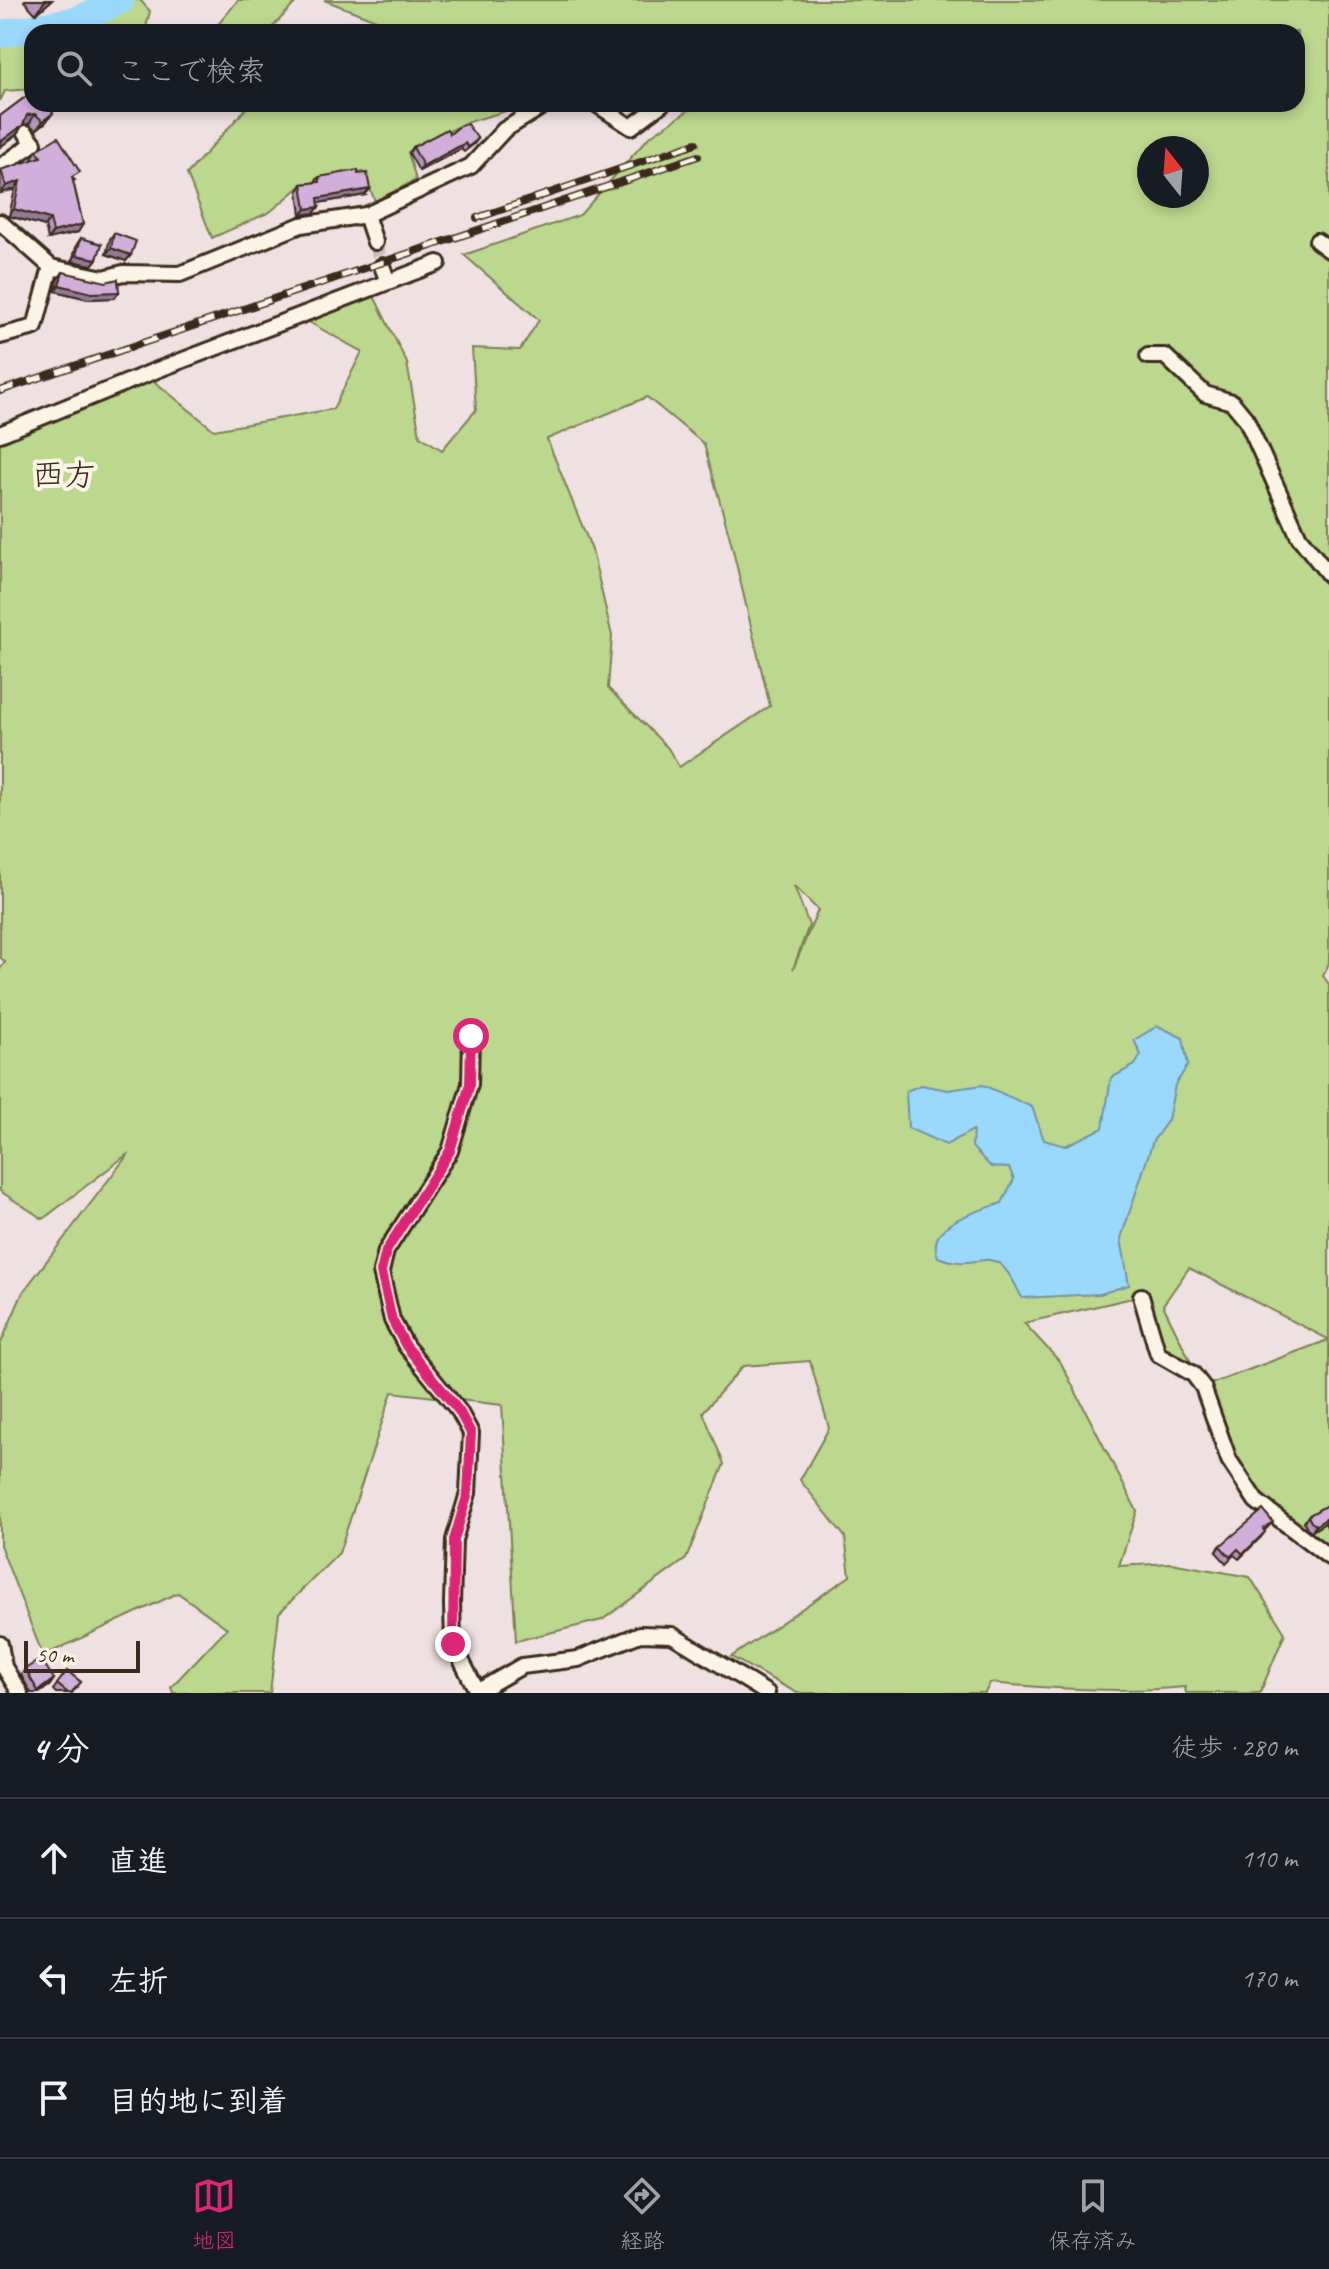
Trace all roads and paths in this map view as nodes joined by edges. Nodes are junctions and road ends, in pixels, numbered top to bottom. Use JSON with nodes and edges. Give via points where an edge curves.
{"nodes":[{"id":1,"x":533,"y":112,"type":"edge"},
{"id":2,"x":608,"y":112,"type":"edge"},
{"id":3,"x":651,"y":112,"type":"edge"},
{"id":4,"x":26,"y":133,"type":"edge"},
{"id":5,"x":0,"y":167,"type":"edge"},
{"id":6,"x":366,"y":215,"type":"junction"},
{"id":7,"x":0,"y":222,"type":"edge"},
{"id":8,"x":375,"y":242,"type":"tunnel mouth"},
{"id":9,"x":438,"y":263,"type":"dead end"},
{"id":10,"x":382,"y":266,"type":"tunnel mouth"},
{"id":11,"x":51,"y":267,"type":"junction"},
{"id":12,"x":388,"y":282,"type":"junction"},
{"id":13,"x":0,"y":336,"type":"edge"},
{"id":14,"x":1148,"y":356,"type":"dead end"},
{"id":15,"x":0,"y":434,"type":"edge"},
{"id":16,"x":1329,"y":575,"type":"edge"},
{"id":17,"x":471,"y":1036,"type":"dead end"},
{"id":18,"x":1141,"y":1296,"type":"dead end"},
{"id":19,"x":1329,"y":1557,"type":"edge"},
{"id":20,"x":0,"y":1644,"type":"edge"},
{"id":21,"x":476,"y":1692,"type":"edge"},
{"id":22,"x":20,"y":1693,"type":"edge"},
{"id":23,"x":767,"y":1693,"type":"edge"}],
"edges":[{"from":1,"to":6,"type":"street","via":[[504,130],[471,166]]},
{"from":2,"to":3,"type":"street","via":[[631,127]]},
{"from":4,"to":5,"type":"street","via":[[34,143]]},
{"from":6,"to":8,"type":"street"},
{"from":6,"to":11,"type":"street","via":[[301,225],[180,274],[104,278]]},
{"from":7,"to":11,"type":"street"},
{"from":9,"to":12,"type":"street"},
{"from":10,"to":12,"type":"street"},
{"from":11,"to":13,"type":"street","via":[[35,327]]},
{"from":12,"to":15,"type":"street"},
{"from":14,"to":16,"type":"street","via":[[1165,356],[1205,394],[1232,402],[1246,419],[1299,537]]},
{"from":17,"to":21,"type":"street","via":[[470,1084],[450,1151],[386,1251],[381,1272],[392,1320],[406,1346],[471,1433],[468,1493],[454,1540],[452,1603],[453,1644]]},
{"from":18,"to":19,"type":"street","via":[[1158,1354],[1193,1374],[1203,1387],[1229,1460],[1256,1501]]},
{"from":20,"to":22,"type":"street","via":[[4,1667]]},
{"from":21,"to":23,"type":"street","via":[[522,1666],[578,1659],[640,1634],[672,1635]]}]}
